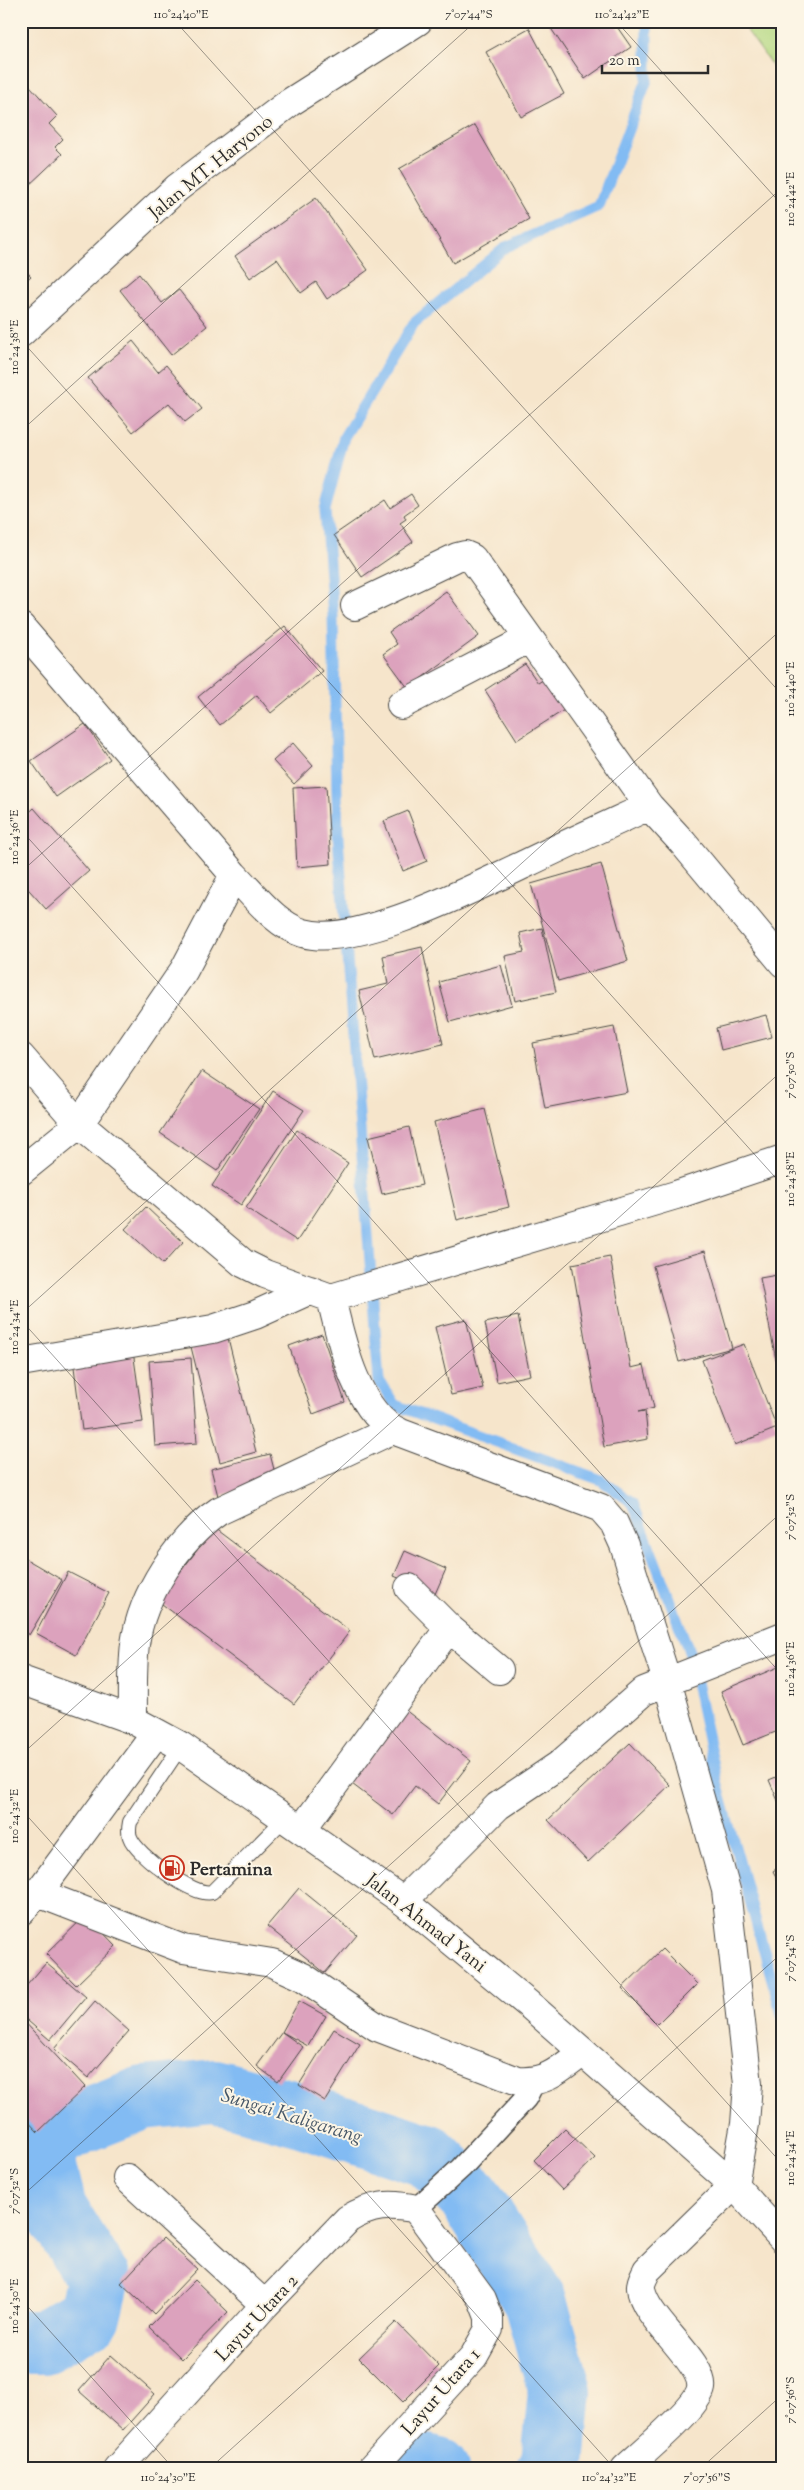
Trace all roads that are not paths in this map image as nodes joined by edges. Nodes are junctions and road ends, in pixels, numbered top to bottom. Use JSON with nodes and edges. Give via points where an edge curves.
{"nodes":[{"id":1,"x":418,"y":21,"type":"edge"},
{"id":2,"x":21,"y":333,"type":"edge"},
{"id":3,"x":355,"y":606,"type":"dead end"},
{"id":4,"x":21,"y":627,"type":"edge"},
{"id":5,"x":528,"y":639,"type":"junction"},
{"id":6,"x":401,"y":704,"type":"dead end"},
{"id":7,"x":649,"y":806,"type":"junction"},
{"id":8,"x":234,"y":875,"type":"junction"},
{"id":9,"x":780,"y":952,"type":"edge"},
{"id":10,"x":21,"y":1057,"type":"edge"},
{"id":11,"x":79,"y":1124,"type":"junction"},
{"id":12,"x":783,"y":1159,"type":"edge"},
{"id":13,"x":21,"y":1171,"type":"edge"},
{"id":14,"x":330,"y":1293,"type":"junction"},
{"id":15,"x":21,"y":1362,"type":"edge"},
{"id":16,"x":392,"y":1430,"type":"junction"},
{"id":17,"x":409,"y":1588,"type":"dead end"},
{"id":18,"x":449,"y":1628,"type":"junction"},
{"id":19,"x":783,"y":1636,"type":"edge"},
{"id":20,"x":499,"y":1670,"type":"dead end"},
{"id":21,"x":685,"y":1675,"type":"junction"},
{"id":22,"x":21,"y":1680,"type":"edge"},
{"id":23,"x":144,"y":1727,"type":"junction"},
{"id":24,"x":181,"y":1746,"type":"junction"},
{"id":25,"x":293,"y":1824,"type":"junction"},
{"id":26,"x":403,"y":1901,"type":"junction"},
{"id":27,"x":30,"y":1902,"type":"edge"},
{"id":28,"x":584,"y":2052,"type":"junction"},
{"id":29,"x":534,"y":2082,"type":"junction"},
{"id":30,"x":127,"y":2178,"type":"dead end"},
{"id":31,"x":734,"y":2185,"type":"junction"},
{"id":32,"x":416,"y":2209,"type":"junction"},
{"id":33,"x":783,"y":2239,"type":"edge"},
{"id":34,"x":265,"y":2305,"type":"junction"},
{"id":35,"x":117,"y":2469,"type":"edge"},
{"id":36,"x":371,"y":2469,"type":"edge"},
{"id":37,"x":625,"y":2469,"type":"edge"}],
"edges":[{"from":1,"to":2,"type":"street","name":"Jalan MT. Haryono","via":[[289,103],[177,188]]},
{"from":3,"to":5,"type":"street","via":[[465,555],[475,562]]},
{"from":4,"to":8,"type":"street"},
{"from":5,"to":6,"type":"street"},
{"from":5,"to":7,"type":"street"},
{"from":7,"to":8,"type":"street","via":[[440,903],[368,928],[334,935],[305,934],[291,928]]},
{"from":7,"to":9,"type":"street"},
{"from":8,"to":11,"type":"street","via":[[184,970]]},
{"from":10,"to":11,"type":"street"},
{"from":11,"to":13,"type":"street"},
{"from":11,"to":14,"type":"street","via":[[243,1263],[265,1274]]},
{"from":12,"to":14,"type":"street","via":[[676,1195],[392,1280]]},
{"from":14,"to":15,"type":"street","via":[[213,1329]]},
{"from":14,"to":16,"type":"street","via":[[339,1335],[365,1400],[381,1422]]},
{"from":16,"to":21,"type":"street","via":[[601,1508],[608,1514],[624,1545]]},
{"from":16,"to":23,"type":"street","via":[[219,1511],[204,1521],[172,1558],[141,1618],[135,1643]]},
{"from":17,"to":18,"type":"street"},
{"from":18,"to":20,"type":"street"},
{"from":18,"to":25,"type":"street"},
{"from":19,"to":21,"type":"street"},
{"from":21,"to":26,"type":"street","via":[[644,1691],[559,1765],[498,1806]]},
{"from":21,"to":31,"type":"street","via":[[726,1890],[748,2084],[745,2124]]},
{"from":22,"to":23,"type":"street","name":"Jalan Ahmad Yani"},
{"from":23,"to":24,"type":"street","name":"Jalan Ahmad Yani"},
{"from":23,"to":27,"type":"street"},
{"from":24,"to":25,"type":"street","name":"Jalan Ahmad Yani"},
{"from":24,"to":25,"type":"lane","via":[[130,1822],[128,1831],[135,1846],[170,1875],[204,1893],[212,1892]]},
{"from":25,"to":26,"type":"street","name":"Jalan Ahmad Yani"},
{"from":26,"to":28,"type":"street","name":"Jalan Ahmad Yani"},
{"from":27,"to":29,"type":"street","via":[[183,1949],[272,1963],[303,1977],[378,2027],[518,2081]]},
{"from":28,"to":29,"type":"street","via":[[549,2077]]},
{"from":28,"to":31,"type":"street","name":"Jalan Ahmad Yani"},
{"from":29,"to":32,"type":"street","via":[[526,2098],[461,2168]]},
{"from":30,"to":34,"type":"street"},
{"from":31,"to":33,"type":"street","name":"Jalan Ahmad Yani"},
{"from":31,"to":37,"type":"street","via":[[647,2270],[640,2285],[643,2300],[698,2372],[702,2388],[694,2404]]},
{"from":32,"to":34,"type":"street","name":"Layur Utara 2","via":[[379,2205],[362,2210],[348,2219]]},
{"from":32,"to":36,"type":"street","name":"Layur Utara 1","via":[[482,2299],[489,2317],[489,2329],[474,2356]]},
{"from":34,"to":35,"type":"street","name":"Layur Utara 2"}]}
